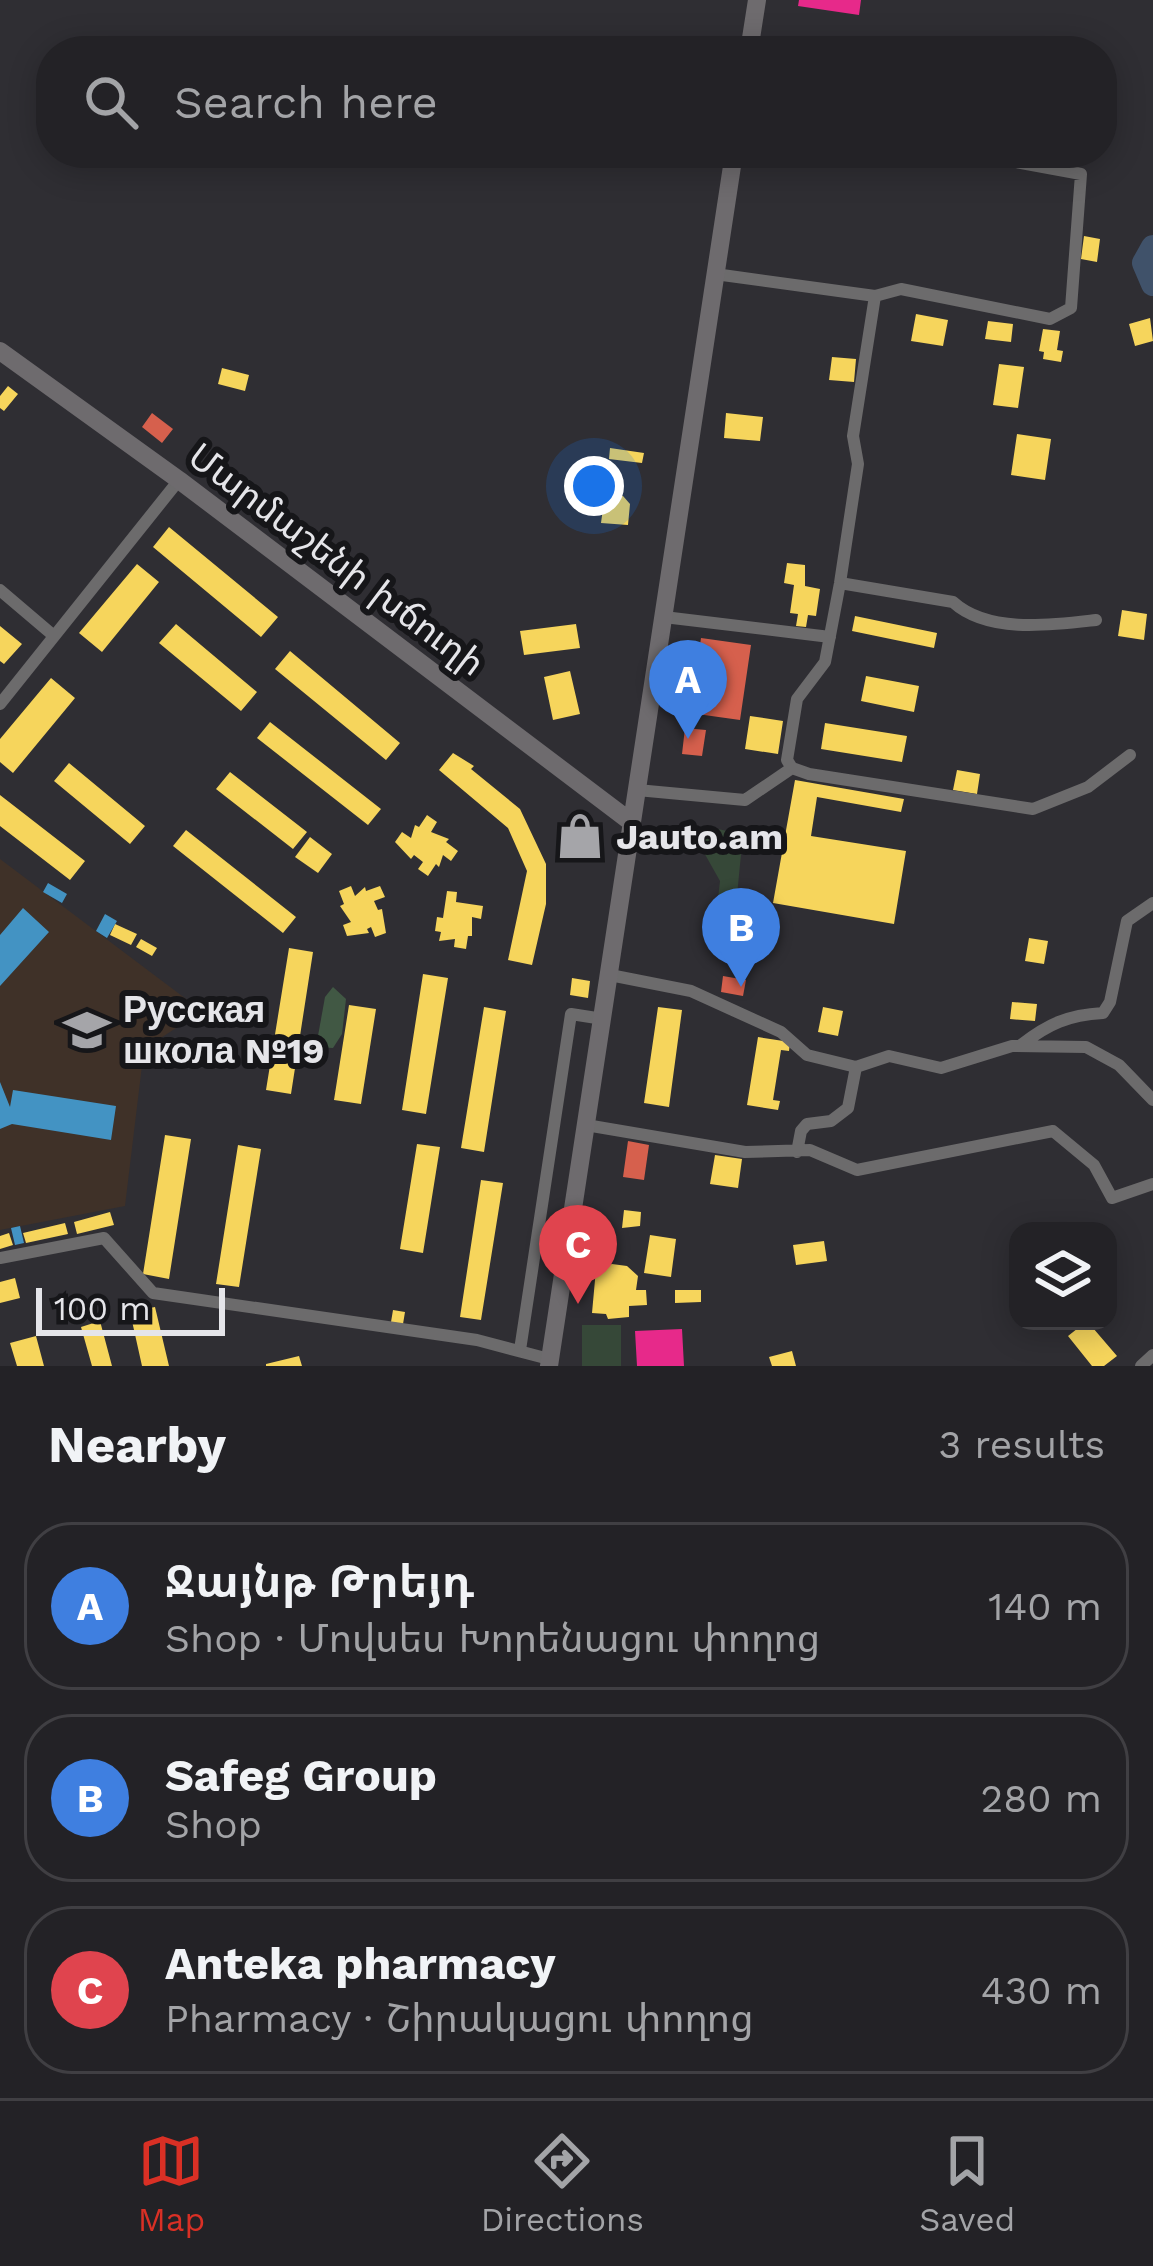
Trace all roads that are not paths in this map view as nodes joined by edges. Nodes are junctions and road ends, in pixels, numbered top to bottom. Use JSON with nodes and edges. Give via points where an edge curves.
{"nodes":[{"id":1,"x":757,"y":0,"type":"edge"},
{"id":2,"x":751,"y":36,"type":"edge"},
{"id":3,"x":732,"y":168,"type":"edge"},
{"id":4,"x":1049,"y":168,"type":"edge"},
{"id":5,"x":715,"y":274,"type":"junction"},
{"id":6,"x":875,"y":296,"type":"junction"},
{"id":7,"x":0,"y":351,"type":"edge"},
{"id":8,"x":179,"y":480,"type":"junction"},
{"id":9,"x":840,"y":583,"type":"junction"},
{"id":10,"x":0,"y":590,"type":"edge"},
{"id":11,"x":664,"y":617,"type":"junction"},
{"id":12,"x":1096,"y":620,"type":"dead end"},
{"id":13,"x":54,"y":636,"type":"junction"},
{"id":14,"x":830,"y":637,"type":"junction"},
{"id":15,"x":0,"y":704,"type":"edge"},
{"id":16,"x":1130,"y":754,"type":"dead end"},
{"id":17,"x":792,"y":768,"type":"junction"},
{"id":18,"x":637,"y":790,"type":"junction"},
{"id":19,"x":632,"y":822,"type":"junction"},
{"id":20,"x":1153,"y":903,"type":"edge"},
{"id":21,"x":610,"y":974,"type":"junction"},
{"id":22,"x":603,"y":1019,"type":"junction"},
{"id":23,"x":1021,"y":1045,"type":"junction"},
{"id":24,"x":856,"y":1066,"type":"junction"},
{"id":25,"x":1153,"y":1100,"type":"edge"},
{"id":26,"x":586,"y":1125,"type":"junction"},
{"id":27,"x":797,"y":1152,"type":"junction"},
{"id":28,"x":1153,"y":1184,"type":"edge"},
{"id":29,"x":0,"y":1258,"type":"edge"},
{"id":30,"x":520,"y":1350,"type":"junction"},
{"id":31,"x":1153,"y":1355,"type":"edge"},
{"id":32,"x":549,"y":1362,"type":"edge"},
{"id":33,"x":1141,"y":1366,"type":"edge"}],
"edges":[{"from":1,"to":2,"type":"main road"},
{"from":3,"to":5,"type":"main road"},
{"from":4,"to":6,"type":"street","via":[[1082,174],[1071,308],[1050,320],[901,289]]},
{"from":5,"to":6,"type":"street"},
{"from":5,"to":11,"type":"main road"},
{"from":6,"to":9,"type":"street"},
{"from":7,"to":8,"type":"main road","name":"Մարմաշենի խճուղի"},
{"from":8,"to":13,"type":"street"},
{"from":8,"to":19,"type":"main road","name":"Մարմաշենի խճուղի"},
{"from":9,"to":12,"type":"street","via":[[1040,626]]},
{"from":9,"to":14,"type":"street"},
{"from":10,"to":13,"type":"street"},
{"from":11,"to":14,"type":"street"},
{"from":11,"to":18,"type":"main road"},
{"from":13,"to":15,"type":"street"},
{"from":14,"to":17,"type":"street","via":[[825,662],[797,698]]},
{"from":16,"to":17,"type":"street","via":[[1088,787],[1033,808]]},
{"from":17,"to":18,"type":"street","via":[[745,800]]},
{"from":18,"to":19,"type":"main road"},
{"from":19,"to":21,"type":"main road"},
{"from":20,"to":23,"type":"street","via":[[1127,921],[1103,1013],[1049,1023]]},
{"from":21,"to":22,"type":"main road"},
{"from":21,"to":24,"type":"street","via":[[691,992],[781,1031],[807,1055]]},
{"from":22,"to":26,"type":"main road"},
{"from":22,"to":30,"type":"street","via":[[571,1014]]},
{"from":23,"to":24,"type":"street","via":[[941,1068],[889,1056]]},
{"from":23,"to":25,"type":"street","via":[[1099,1051]]},
{"from":24,"to":27,"type":"street","via":[[842,1117],[807,1124]]},
{"from":26,"to":27,"type":"street","via":[[745,1152]]},
{"from":26,"to":32,"type":"main road"},
{"from":27,"to":28,"type":"street","via":[[857,1170],[1053,1131],[1094,1165],[1112,1198]]},
{"from":29,"to":30,"type":"street","via":[[104,1238],[153,1293]]},
{"from":30,"to":32,"type":"street"},
{"from":31,"to":33,"type":"street"}]}
